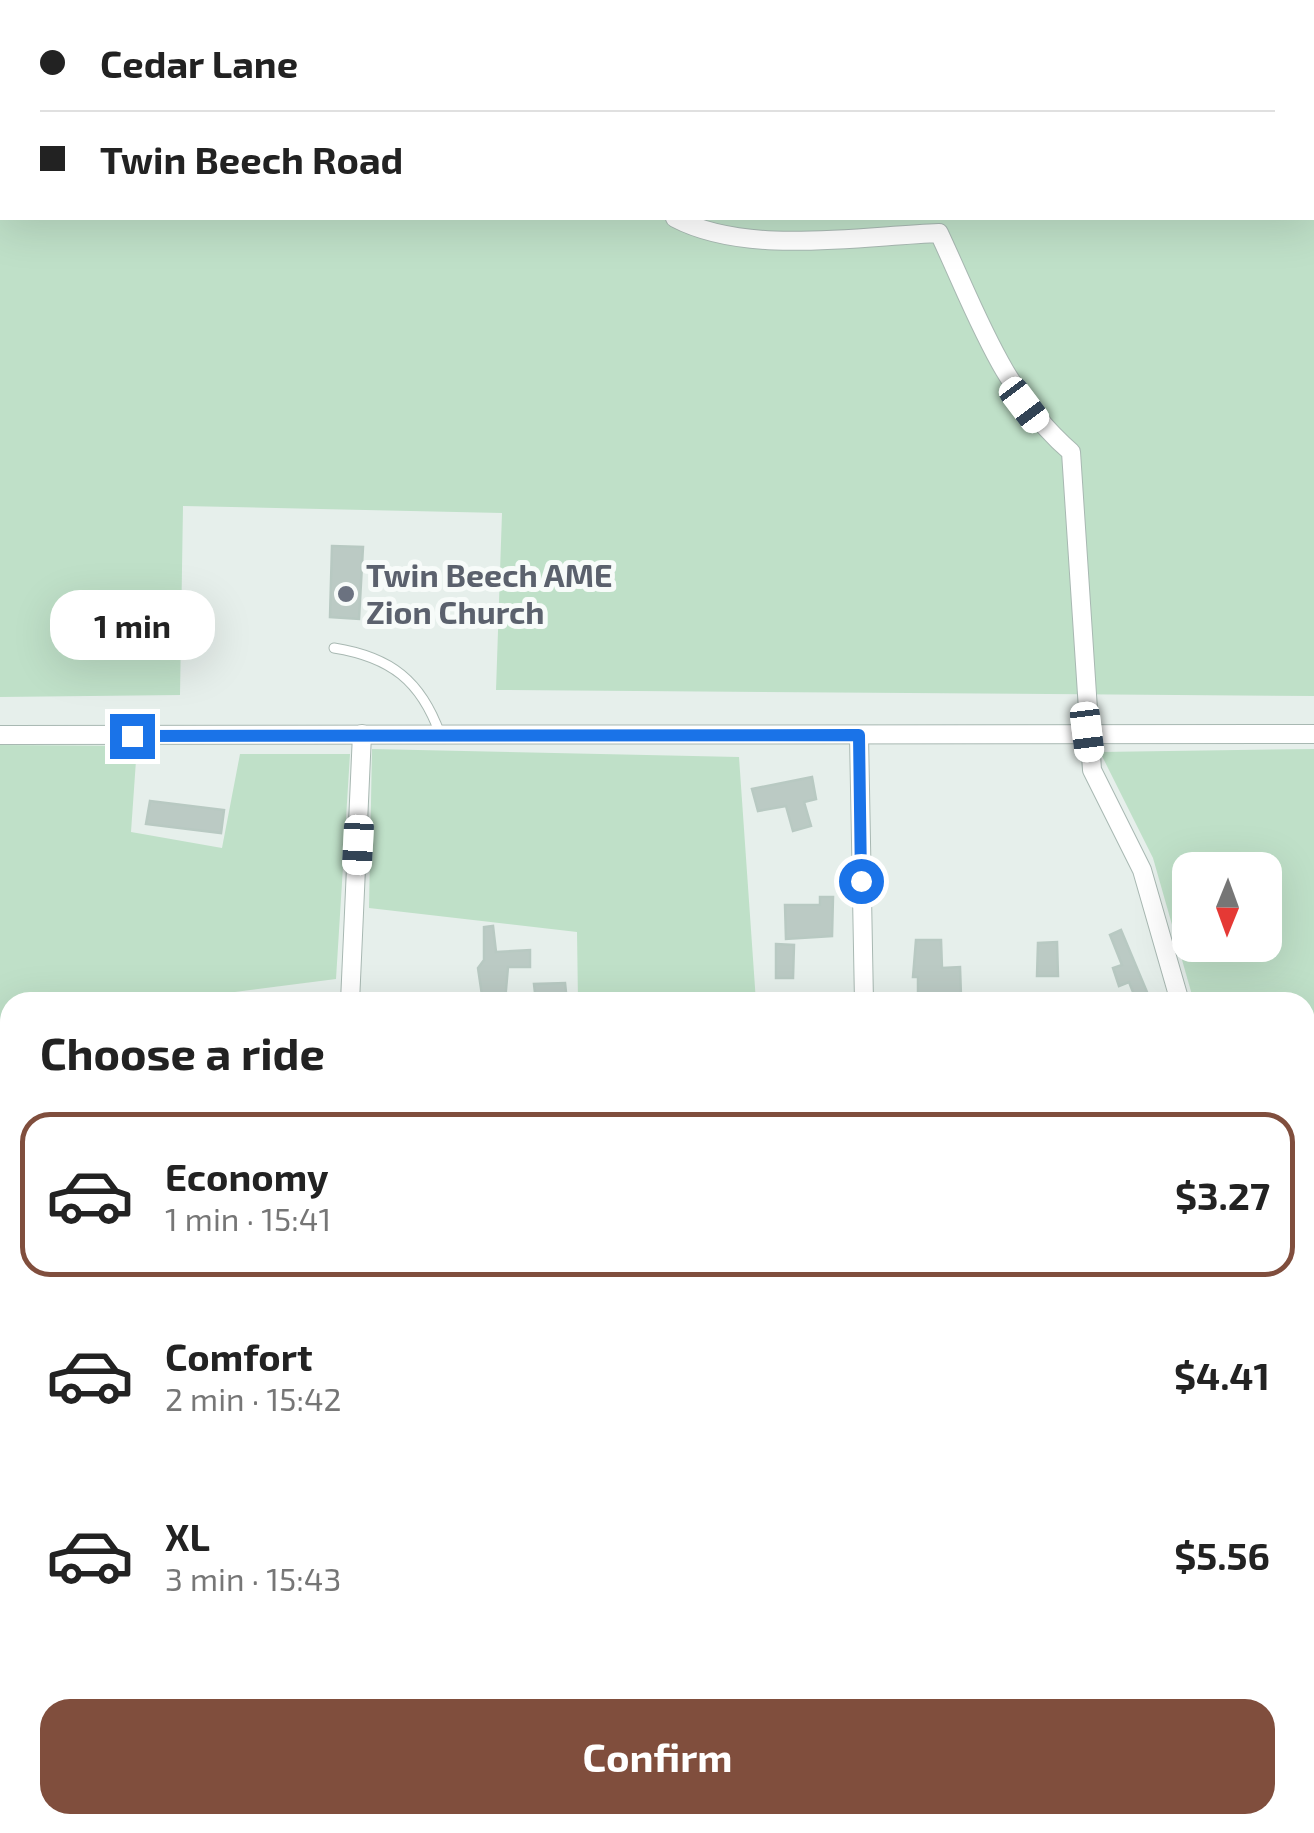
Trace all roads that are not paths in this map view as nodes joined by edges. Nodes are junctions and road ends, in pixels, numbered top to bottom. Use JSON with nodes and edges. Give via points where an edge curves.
{"nodes":[{"id":1,"x":679,"y":220,"type":"edge"},
{"id":2,"x":334,"y":648,"type":"dead end"},
{"id":3,"x":1087,"y":732,"type":"junction"},
{"id":4,"x":362,"y":734,"type":"junction"},
{"id":5,"x":440,"y":734,"type":"junction"},
{"id":6,"x":1314,"y":734,"type":"edge"},
{"id":7,"x":0,"y":735,"type":"edge"},
{"id":8,"x":859,"y":735,"type":"junction"},
{"id":9,"x":350,"y":992,"type":"edge"},
{"id":10,"x":864,"y":992,"type":"edge"},
{"id":11,"x":1177,"y":992,"type":"edge"}],
"edges":[{"from":1,"to":3,"type":"street","via":[[744,240],[939,233],[1010,386],[1038,424],[1071,452]]},
{"from":2,"to":5,"type":"lane","via":[[372,657],[412,682]]},
{"from":3,"to":6,"type":"street"},
{"from":3,"to":8,"type":"street"},
{"from":3,"to":11,"type":"street","via":[[1092,770],[1142,870]]},
{"from":4,"to":5,"type":"street"},
{"from":4,"to":7,"type":"street"},
{"from":4,"to":9,"type":"street"},
{"from":5,"to":8,"type":"street"},
{"from":8,"to":10,"type":"street"}]}
